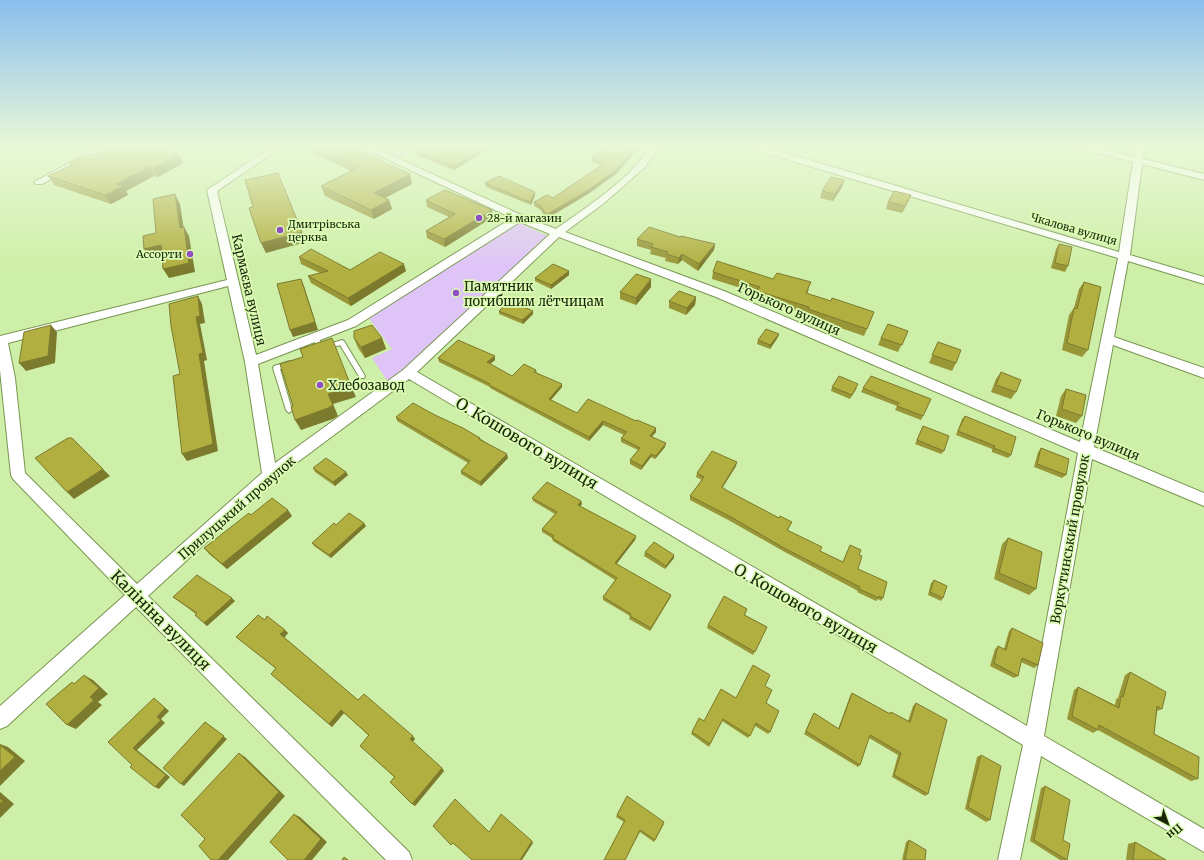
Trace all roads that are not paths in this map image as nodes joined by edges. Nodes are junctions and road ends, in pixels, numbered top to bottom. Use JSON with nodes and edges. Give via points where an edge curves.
{"nodes":[{"id":1,"x":218,"y":186,"type":"edge"},
{"id":2,"x":450,"y":186,"type":"edge"},
{"id":3,"x":618,"y":186,"type":"edge"},
{"id":4,"x":884,"y":186,"type":"edge"},
{"id":5,"x":1134,"y":186,"type":"edge"},
{"id":6,"x":519,"y":218,"type":"junction"},
{"id":7,"x":557,"y":233,"type":"junction"},
{"id":8,"x":1124,"y":256,"type":"junction"},
{"id":9,"x":1204,"y":281,"type":"edge"},
{"id":10,"x":232,"y":282,"type":"junction"},
{"id":11,"x":315,"y":337,"type":"junction"},
{"id":12,"x":1107,"y":339,"type":"junction"},
{"id":13,"x":1,"y":340,"type":"edge"},
{"id":14,"x":296,"y":360,"type":"edge"},
{"id":15,"x":251,"y":362,"type":"junction"},
{"id":16,"x":408,"y":373,"type":"junction"},
{"id":17,"x":1204,"y":373,"type":"edge"},
{"id":18,"x":362,"y":376,"type":"dead end"},
{"id":19,"x":289,"y":410,"type":"edge"},
{"id":20,"x":6,"y":415,"type":"edge"},
{"id":21,"x":1086,"y":449,"type":"junction"},
{"id":22,"x":270,"y":475,"type":"junction"},
{"id":23,"x":1204,"y":500,"type":"edge"},
{"id":24,"x":137,"y":596,"type":"junction"},
{"id":25,"x":0,"y":718,"type":"edge"},
{"id":26,"x":1034,"y":740,"type":"junction"},
{"id":27,"x":1204,"y":841,"type":"edge"},
{"id":28,"x":401,"y":860,"type":"edge"},
{"id":29,"x":1009,"y":860,"type":"edge"}],
"edges":[{"from":1,"to":10,"type":"street","name":"Кармаєва вулиця","via":[[212,190]]},
{"from":2,"to":6,"type":"street","name":"Горького вулиця"},
{"from":3,"to":7,"type":"street","name":"Прилуцький провулок"},
{"from":4,"to":8,"type":"street","name":"Чкалова вулиця"},
{"from":5,"to":8,"type":"street","name":"Воркутинський провулок"},
{"from":6,"to":7,"type":"street","name":"Горького вулиця"},
{"from":6,"to":11,"type":"street","via":[[352,323]]},
{"from":7,"to":16,"type":"street","name":"Прилуцький провулок"},
{"from":7,"to":21,"type":"street","name":"Горького вулиця","via":[[720,294]]},
{"from":8,"to":9,"type":"street","name":"Чкалова вулиця"},
{"from":8,"to":12,"type":"street","name":"Воркутинський провулок"},
{"from":10,"to":13,"type":"street"},
{"from":10,"to":15,"type":"street","name":"Кармаєва вулиця"},
{"from":11,"to":15,"type":"street"},
{"from":11,"to":18,"type":"lane","via":[[318,351],[342,342]]},
{"from":12,"to":17,"type":"street"},
{"from":12,"to":21,"type":"street","name":"Воркутинський провулок"},
{"from":13,"to":20,"type":"street","name":"Калініна вулиця","via":[[8,378]]},
{"from":14,"to":19,"type":"lane","via":[[276,368]]},
{"from":15,"to":22,"type":"street","name":"Кармаєва вулиця"},
{"from":16,"to":22,"type":"street","name":"Прилуцький провулок"},
{"from":16,"to":26,"type":"street","name":"О. Кошового вулиця"},
{"from":20,"to":24,"type":"street","name":"Калініна вулиця","via":[[18,475]]},
{"from":21,"to":23,"type":"street","name":"Горького вулиця"},
{"from":21,"to":26,"type":"street","name":"Воркутинський провулок"},
{"from":22,"to":24,"type":"street","name":"Прилуцький провулок"},
{"from":24,"to":25,"type":"street","name":"Прилуцький провулок"},
{"from":24,"to":28,"type":"street","name":"Калініна вулиця"},
{"from":26,"to":27,"type":"street","name":"О. Кошового вулиця"},
{"from":26,"to":29,"type":"street","name":"Воркутинський провулок"}]}
